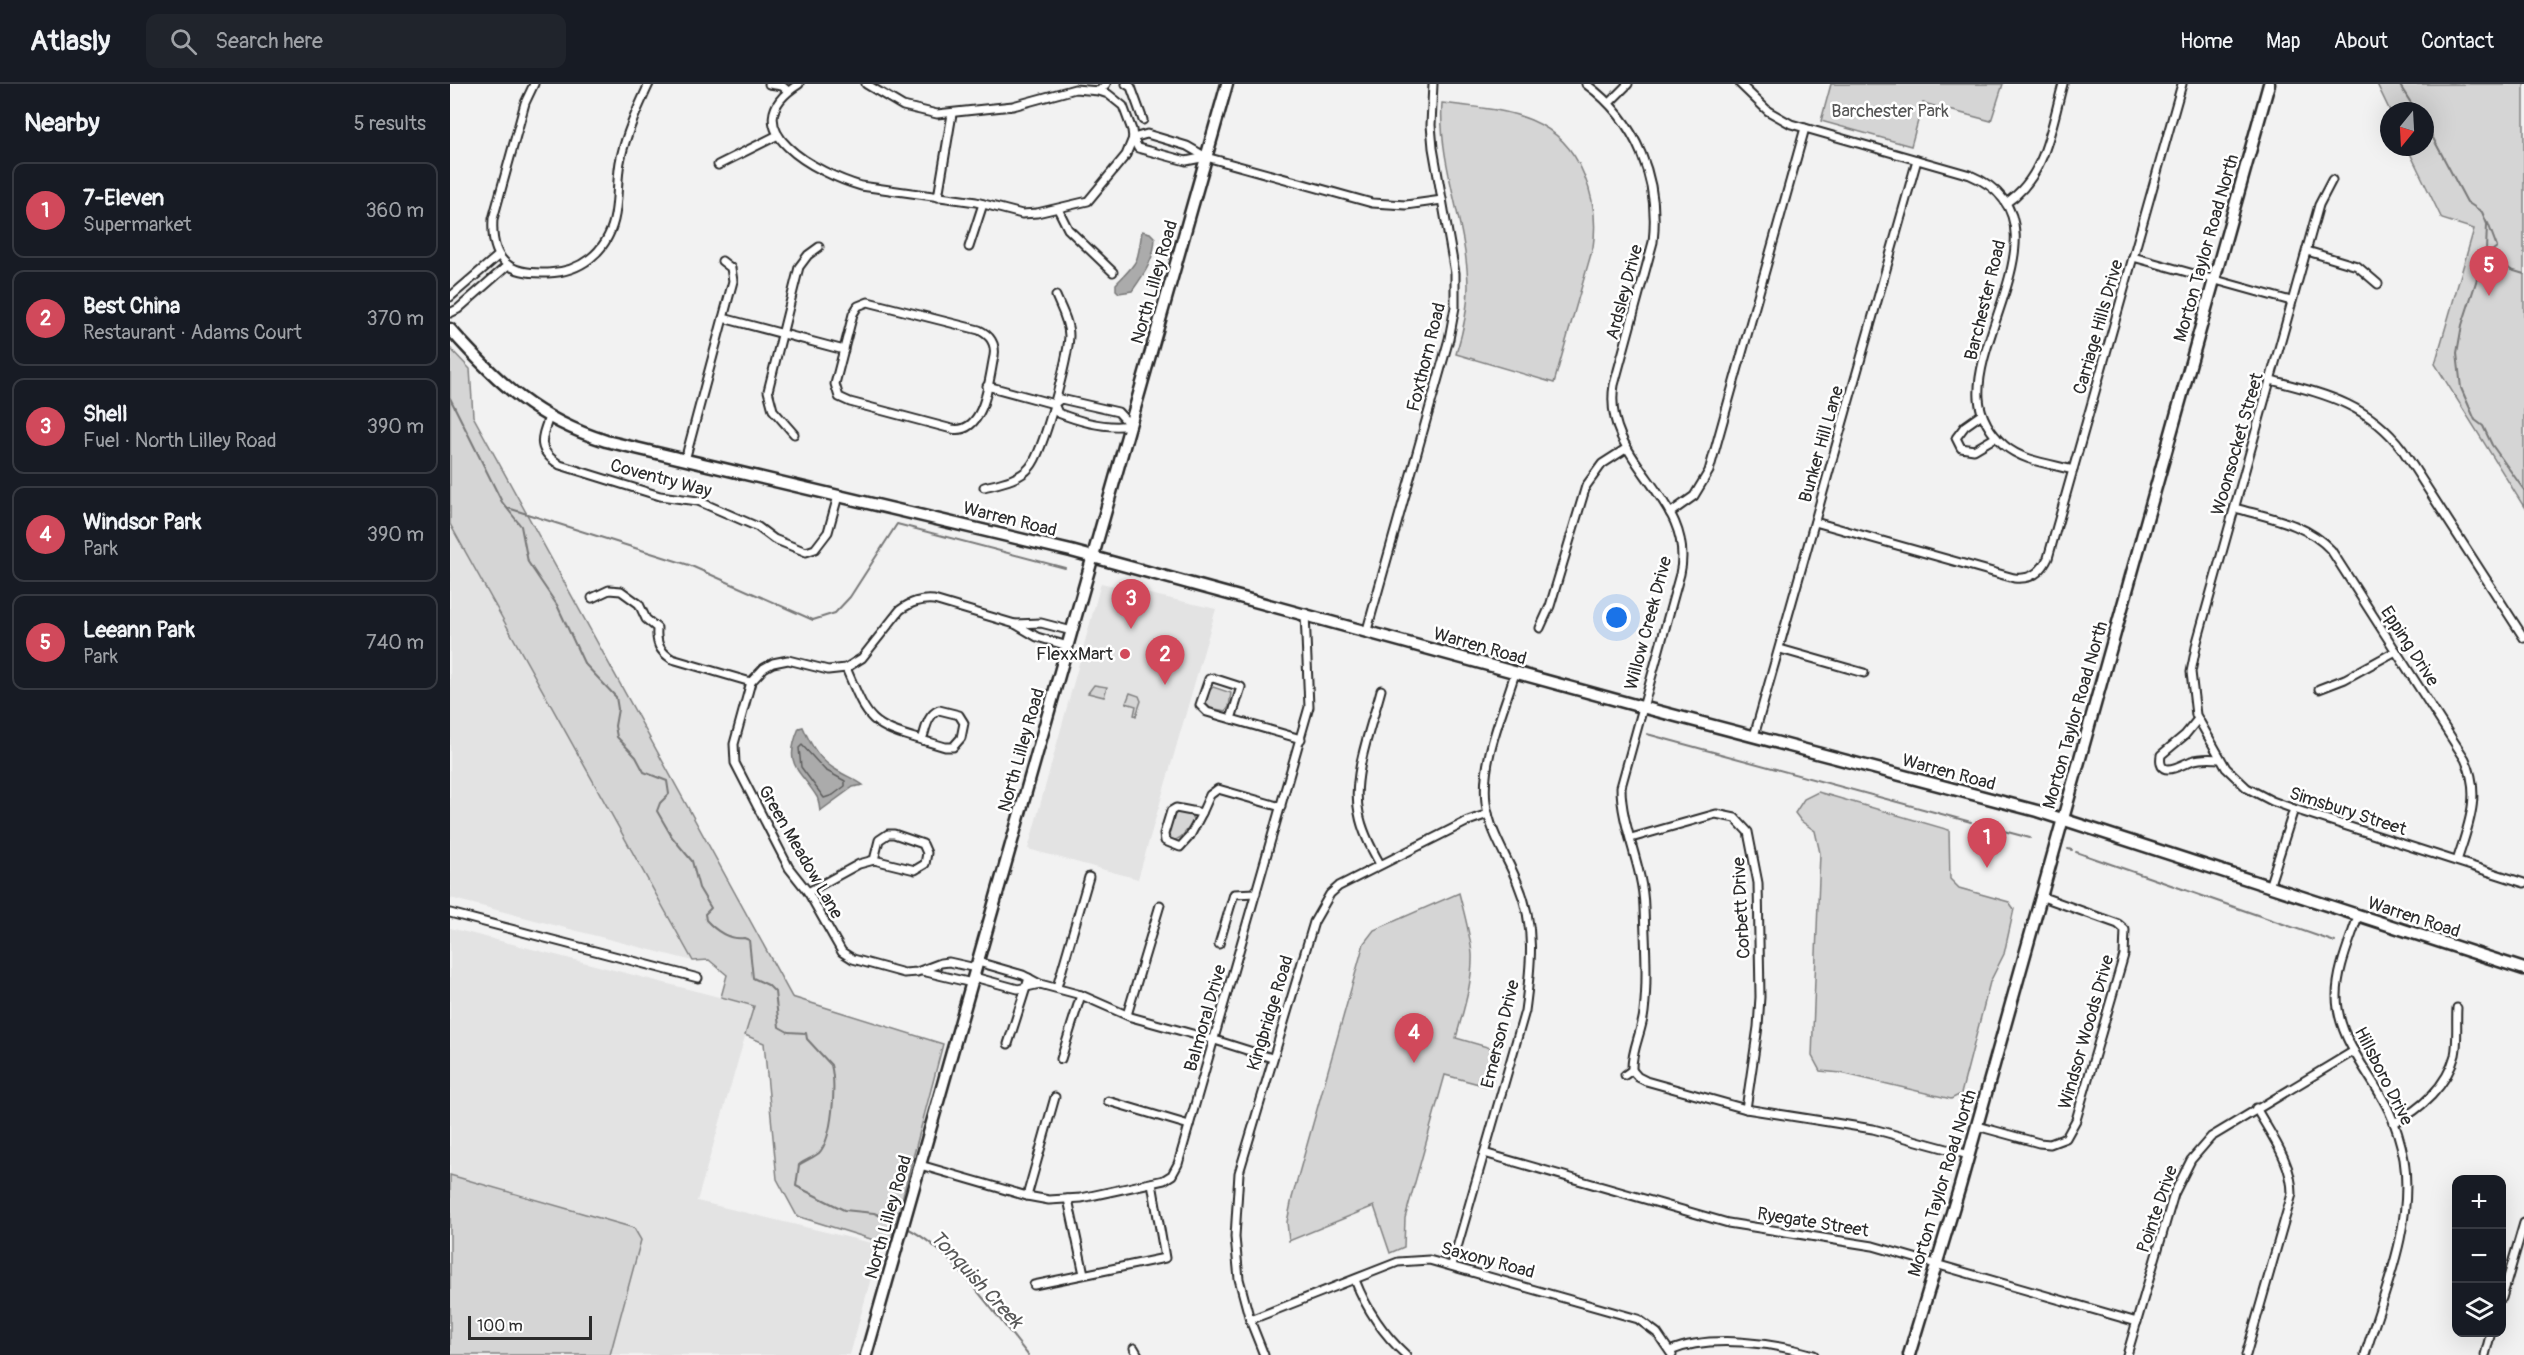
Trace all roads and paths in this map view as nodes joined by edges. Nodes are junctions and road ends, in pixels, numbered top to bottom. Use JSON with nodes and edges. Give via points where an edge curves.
{"nodes":[{"id":1,"x":534,"y":84,"type":"edge"},
{"id":2,"x":649,"y":84,"type":"edge"},
{"id":3,"x":769,"y":84,"type":"edge"},
{"id":4,"x":799,"y":84,"type":"edge"},
{"id":5,"x":866,"y":84,"type":"edge"},
{"id":6,"x":1106,"y":84,"type":"edge"},
{"id":7,"x":1126,"y":84,"type":"edge"},
{"id":8,"x":1227,"y":84,"type":"edge"},
{"id":9,"x":1433,"y":84,"type":"edge"},
{"id":10,"x":1586,"y":84,"type":"edge"},
{"id":11,"x":1628,"y":84,"type":"edge"},
{"id":12,"x":1740,"y":84,"type":"edge"},
{"id":13,"x":2063,"y":84,"type":"edge"},
{"id":14,"x":2182,"y":84,"type":"edge"},
{"id":15,"x":2269,"y":84,"type":"edge"},
{"id":16,"x":1099,"y":91,"type":"junction"},
{"id":17,"x":788,"y":92,"type":"junction"},
{"id":18,"x":1609,"y":103,"type":"junction"},
{"id":19,"x":952,"y":114,"type":"junction"},
{"id":20,"x":1143,"y":120,"type":"dead end"},
{"id":21,"x":1805,"y":128,"type":"junction"},
{"id":22,"x":777,"y":135,"type":"junction"},
{"id":23,"x":1133,"y":138,"type":"junction"},
{"id":24,"x":1206,"y":157,"type":"junction"},
{"id":25,"x":1917,"y":160,"type":"junction"},
{"id":26,"x":718,"y":165,"type":"dead end"},
{"id":27,"x":2332,"y":180,"type":"dead end"},
{"id":28,"x":938,"y":197,"type":"junction"},
{"id":29,"x":1442,"y":200,"type":"junction"},
{"id":30,"x":2006,"y":203,"type":"junction"},
{"id":31,"x":983,"y":204,"type":"junction"},
{"id":32,"x":1058,"y":209,"type":"junction"},
{"id":33,"x":819,"y":247,"type":"dead end"},
{"id":34,"x":969,"y":247,"type":"dead end"},
{"id":35,"x":2307,"y":251,"type":"junction"},
{"id":36,"x":2133,"y":256,"type":"junction"},
{"id":37,"x":503,"y":260,"type":"junction"},
{"id":38,"x":722,"y":261,"type":"dead end"},
{"id":39,"x":1113,"y":272,"type":"dead end"},
{"id":40,"x":2215,"y":280,"type":"junction"},
{"id":41,"x":2378,"y":284,"type":"dead end"},
{"id":42,"x":1056,"y":296,"type":"dead end"},
{"id":43,"x":450,"y":297,"type":"edge"},
{"id":44,"x":2291,"y":301,"type":"junction"},
{"id":45,"x":450,"y":313,"type":"edge"},
{"id":46,"x":723,"y":318,"type":"junction"},
{"id":47,"x":450,"y":329,"type":"edge"},
{"id":48,"x":781,"y":333,"type":"junction"},
{"id":49,"x":843,"y":350,"type":"junction"},
{"id":50,"x":2271,"y":380,"type":"junction"},
{"id":51,"x":987,"y":386,"type":"junction"},
{"id":52,"x":1054,"y":404,"type":"junction"},
{"id":53,"x":1982,"y":414,"type":"junction"},
{"id":54,"x":549,"y":417,"type":"junction"},
{"id":55,"x":1130,"y":425,"type":"junction"},
{"id":56,"x":794,"y":434,"type":"dead end"},
{"id":57,"x":1996,"y":437,"type":"junction"},
{"id":58,"x":1627,"y":448,"type":"junction"},
{"id":59,"x":686,"y":460,"type":"junction"},
{"id":60,"x":2073,"y":470,"type":"junction"},
{"id":61,"x":984,"y":487,"type":"dead end"},
{"id":62,"x":838,"y":496,"type":"junction"},
{"id":63,"x":2235,"y":508,"type":"junction"},
{"id":64,"x":1670,"y":513,"type":"junction"},
{"id":65,"x":1815,"y":522,"type":"junction"},
{"id":66,"x":1093,"y":556,"type":"junction"},
{"id":67,"x":592,"y":598,"type":"dead end"},
{"id":68,"x":1305,"y":613,"type":"junction"},
{"id":69,"x":1015,"y":624,"type":"junction"},
{"id":70,"x":1540,"y":628,"type":"dead end"},
{"id":71,"x":1366,"y":630,"type":"junction"},
{"id":72,"x":1072,"y":631,"type":"junction"},
{"id":73,"x":2524,"y":638,"type":"edge"},
{"id":74,"x":1068,"y":646,"type":"junction"},
{"id":75,"x":1780,"y":649,"type":"junction"},
{"id":76,"x":2396,"y":651,"type":"junction"},
{"id":77,"x":846,"y":668,"type":"junction"},
{"id":78,"x":1515,"y":673,"type":"junction"},
{"id":79,"x":1864,"y":673,"type":"dead end"},
{"id":80,"x":751,"y":682,"type":"junction"},
{"id":81,"x":2319,"y":689,"type":"dead end"},
{"id":82,"x":1381,"y":690,"type":"dead end"},
{"id":83,"x":1642,"y":707,"type":"junction"},
{"id":84,"x":1231,"y":719,"type":"junction"},
{"id":85,"x":2198,"y":719,"type":"junction"},
{"id":86,"x":1754,"y":736,"type":"junction"},
{"id":87,"x":922,"y":740,"type":"junction"},
{"id":88,"x":1301,"y":740,"type":"junction"},
{"id":89,"x":2220,"y":759,"type":"junction"},
{"id":90,"x":1281,"y":807,"type":"junction"},
{"id":91,"x":2294,"y":809,"type":"junction"},
{"id":92,"x":1202,"y":813,"type":"junction"},
{"id":93,"x":1488,"y":814,"type":"junction"},
{"id":94,"x":2062,"y":819,"type":"junction"},
{"id":95,"x":1631,"y":838,"type":"junction"},
{"id":96,"x":874,"y":860,"type":"junction"},
{"id":97,"x":2457,"y":861,"type":"junction"},
{"id":98,"x":1380,"y":864,"type":"junction"},
{"id":99,"x":1089,"y":877,"type":"dead end"},
{"id":100,"x":2524,"y":883,"type":"edge"},
{"id":101,"x":2269,"y":887,"type":"junction"},
{"id":102,"x":808,"y":892,"type":"junction"},
{"id":103,"x":1256,"y":893,"type":"junction"},
{"id":104,"x":2040,"y":896,"type":"junction"},
{"id":105,"x":1160,"y":905,"type":"dead end"},
{"id":106,"x":450,"y":913,"type":"edge"},
{"id":107,"x":2358,"y":916,"type":"junction"},
{"id":108,"x":1219,"y":944,"type":"dead end"},
{"id":109,"x":2524,"y":969,"type":"edge"},
{"id":110,"x":922,"y":971,"type":"junction"},
{"id":111,"x":975,"y":972,"type":"junction"},
{"id":112,"x":698,"y":978,"type":"dead end"},
{"id":113,"x":1029,"y":978,"type":"junction"},
{"id":114,"x":1040,"y":984,"type":"junction"},
{"id":115,"x":1026,"y":986,"type":"junction"},
{"id":116,"x":1057,"y":987,"type":"junction"},
{"id":117,"x":1081,"y":995,"type":"junction"},
{"id":118,"x":2457,"y":1008,"type":"dead end"},
{"id":119,"x":1127,"y":1015,"type":"junction"},
{"id":120,"x":1216,"y":1041,"type":"junction"},
{"id":121,"x":1008,"y":1044,"type":"dead end"},
{"id":122,"x":2354,"y":1051,"type":"junction"},
{"id":123,"x":1272,"y":1058,"type":"junction"},
{"id":124,"x":1061,"y":1059,"type":"dead end"},
{"id":125,"x":1632,"y":1070,"type":"junction"},
{"id":126,"x":1625,"y":1075,"type":"dead end"},
{"id":127,"x":1055,"y":1097,"type":"dead end"},
{"id":128,"x":1108,"y":1101,"type":"dead end"},
{"id":129,"x":2256,"y":1108,"type":"junction"},
{"id":130,"x":1746,"y":1109,"type":"junction"},
{"id":131,"x":2394,"y":1123,"type":"junction"},
{"id":132,"x":1189,"y":1125,"type":"junction"},
{"id":133,"x":1977,"y":1126,"type":"junction"},
{"id":134,"x":1484,"y":1153,"type":"junction"},
{"id":135,"x":1969,"y":1155,"type":"junction"},
{"id":136,"x":920,"y":1165,"type":"junction"},
{"id":137,"x":1152,"y":1183,"type":"junction"},
{"id":138,"x":1027,"y":1196,"type":"junction"},
{"id":139,"x":1068,"y":1199,"type":"junction"},
{"id":140,"x":2524,"y":1223,"type":"edge"},
{"id":141,"x":1935,"y":1264,"type":"junction"},
{"id":142,"x":1452,"y":1265,"type":"junction"},
{"id":143,"x":1084,"y":1274,"type":"junction"},
{"id":144,"x":1354,"y":1280,"type":"junction"},
{"id":145,"x":2506,"y":1284,"type":"edge"},
{"id":146,"x":1034,"y":1285,"type":"dead end"},
{"id":147,"x":1250,"y":1320,"type":"junction"},
{"id":148,"x":2137,"y":1322,"type":"junction"},
{"id":149,"x":2490,"y":1337,"type":"edge"},
{"id":150,"x":1671,"y":1353,"type":"edge"},
{"id":151,"x":866,"y":1355,"type":"edge"},
{"id":152,"x":1264,"y":1355,"type":"edge"},
{"id":153,"x":1406,"y":1355,"type":"edge"},
{"id":154,"x":1814,"y":1355,"type":"edge"},
{"id":155,"x":1909,"y":1355,"type":"edge"},
{"id":156,"x":2127,"y":1355,"type":"edge"},
{"id":157,"x":2246,"y":1355,"type":"edge"},
{"id":158,"x":2365,"y":1355,"type":"edge"},
{"id":159,"x":2485,"y":1355,"type":"edge"}],
"edges":[{"from":1,"to":37,"type":"street","via":[[525,103],[493,219],[492,234]]},
{"from":2,"to":37,"type":"street","via":[[624,144],[614,221],[599,251],[563,272],[535,273]]},
{"from":3,"to":17,"type":"street","via":[[782,86]]},
{"from":4,"to":17,"type":"street"},
{"from":5,"to":19,"type":"street","via":[[914,110]]},
{"from":6,"to":16,"type":"street"},
{"from":7,"to":20,"type":"street","via":[[1131,87]]},
{"from":8,"to":24,"type":"street","name":"North Lilley Road"},
{"from":9,"to":29,"type":"street","name":"Foxthorn Road","via":[[1431,125]]},
{"from":10,"to":18,"type":"street","name":"Ardsley Drive"},
{"from":11,"to":18,"type":"street"},
{"from":12,"to":21,"type":"street","name":"Barchester Road","via":[[1775,116]]},
{"from":13,"to":30,"type":"street","via":[[2040,164],[2026,187]]},
{"from":14,"to":36,"type":"street","name":"Carriage Hills Drive"},
{"from":15,"to":40,"type":"street","name":"Morton Taylor Road North"},
{"from":16,"to":19,"type":"street","via":[[1075,89],[1013,106]]},
{"from":16,"to":23,"type":"street","via":[[1123,106]]},
{"from":17,"to":22,"type":"street","via":[[774,113]]},
{"from":18,"to":58,"type":"street","name":"Ardsley Drive","via":[[1642,152],[1654,206],[1650,254],[1612,395],[1614,422]]},
{"from":19,"to":28,"type":"street"},
{"from":21,"to":25,"type":"street","name":"Barchester Road"},
{"from":21,"to":64,"type":"street","via":[[1708,471],[1694,496]]},
{"from":22,"to":26,"type":"street"},
{"from":22,"to":28,"type":"street","via":[[808,163],[846,182]]},
{"from":23,"to":24,"type":"street","via":[[1147,134],[1187,146]]},
{"from":23,"to":24,"type":"street","via":[[1138,148],[1170,157],[1186,161]]},
{"from":23,"to":32,"type":"street","via":[[1126,155],[1088,201]]},
{"from":24,"to":29,"type":"street","via":[[1372,203],[1406,205]]},
{"from":24,"to":55,"type":"street","name":"North Lilley Road"},
{"from":25,"to":30,"type":"street","name":"Barchester Road","via":[[1978,178]]},
{"from":25,"to":65,"type":"street","name":"Bunker Hill Lane"},
{"from":27,"to":35,"type":"street","name":"Woonsocket Street","via":[[2319,205]]},
{"from":28,"to":31,"type":"street"},
{"from":29,"to":71,"type":"street","name":"Foxthorn Road","via":[[1455,273],[1454,320]]},
{"from":30,"to":53,"type":"street","name":"Barchester Road","via":[[2015,225],[2016,248],[1981,374],[1978,397]]},
{"from":31,"to":32,"type":"street","via":[[1028,214]]},
{"from":31,"to":34,"type":"street"},
{"from":32,"to":39,"type":"street","via":[[1068,229]]},
{"from":33,"to":48,"type":"street","via":[[799,267]]},
{"from":35,"to":41,"type":"street","via":[[2357,266]]},
{"from":35,"to":44,"type":"street","name":"Woonsocket Street"},
{"from":36,"to":40,"type":"street"},
{"from":36,"to":60,"type":"street","name":"Carriage Hills Drive"},
{"from":37,"to":43,"type":"street"},
{"from":37,"to":45,"type":"street"},
{"from":38,"to":46,"type":"street","via":[[734,277]]},
{"from":40,"to":44,"type":"street"},
{"from":40,"to":94,"type":"street","name":"Morton Taylor Road North"},
{"from":42,"to":52,"type":"street","via":[[1069,334]]},
{"from":44,"to":50,"type":"street","name":"Woonsocket Street"},
{"from":46,"to":48,"type":"street"},
{"from":46,"to":59,"type":"street"},
{"from":47,"to":54,"type":"street","name":"Warren Road","via":[[512,391]]},
{"from":48,"to":49,"type":"street"},
{"from":48,"to":56,"type":"street","via":[[768,397],[773,410]]},
{"from":49,"to":51,"type":"street","via":[[835,388],[842,399],[950,428],[963,430],[975,422]]},
{"from":49,"to":51,"type":"street","via":[[855,310],[861,303],[873,303],[983,331],[995,350]]},
{"from":50,"to":63,"type":"street","name":"Woonsocket Street"},
{"from":50,"to":73,"type":"street","via":[[2347,403],[2385,428]]},
{"from":51,"to":52,"type":"street"},
{"from":52,"to":55,"type":"street","via":[[1058,413],[1067,416],[1113,428]]},
{"from":52,"to":55,"type":"street","via":[[1061,399],[1118,412]]},
{"from":52,"to":61,"type":"street","via":[[1039,453],[1029,469],[1011,480]]},
{"from":53,"to":57,"type":"street","name":"Barchester Road"},
{"from":53,"to":57,"type":"street","via":[[1956,438],[1961,448],[1974,450]]},
{"from":54,"to":59,"type":"street","name":"Warren Road","via":[[597,438]]},
{"from":54,"to":62,"type":"street","name":"Coventry Way","via":[[542,444],[560,465],[660,496],[698,501],[758,527],[802,552],[815,549],[828,532]]},
{"from":55,"to":66,"type":"street","name":"North Lilley Road"},
{"from":57,"to":60,"type":"street","name":"Barchester Road","via":[[2016,453]]},
{"from":58,"to":64,"type":"street","name":"Ardsley Drive"},
{"from":58,"to":70,"type":"street","via":[[1602,464],[1586,486]]},
{"from":59,"to":62,"type":"street","name":"Warren Road"},
{"from":60,"to":65,"type":"street","name":"Carriage Hills Drive","via":[[2048,558],[2043,567],[2026,578],[2014,578]]},
{"from":62,"to":66,"type":"street","name":"Warren Road"},
{"from":63,"to":76,"type":"street","name":"Epping Drive","via":[[2297,526],[2322,540]]},
{"from":63,"to":85,"type":"street","name":"Woonsocket Street","via":[[2193,658],[2191,687]]},
{"from":64,"to":83,"type":"street","name":"Willow Creek Drive","via":[[1681,537],[1682,563]]},
{"from":65,"to":75,"type":"street","name":"Bunker Hill Lane"},
{"from":66,"to":68,"type":"street","name":"Warren Road"},
{"from":66,"to":72,"type":"street","name":"North Lilley Road"},
{"from":67,"to":80,"type":"street","via":[[609,590],[621,591],[639,604],[646,619],[657,628],[658,647],[666,655]]},
{"from":68,"to":71,"type":"street","name":"Warren Road"},
{"from":68,"to":88,"type":"street","name":"Balmoral Drive","via":[[1310,707]]},
{"from":69,"to":72,"type":"street","via":[[1041,623]]},
{"from":69,"to":74,"type":"street","via":[[1037,637]]},
{"from":69,"to":77,"type":"street","via":[[934,600],[917,600],[900,610],[862,658]]},
{"from":71,"to":78,"type":"street","name":"Warren Road"},
{"from":72,"to":74,"type":"street","name":"North Lilley Road"},
{"from":74,"to":111,"type":"street","name":"North Lilley Road"},
{"from":75,"to":79,"type":"street"},
{"from":75,"to":86,"type":"street","name":"Bunker Hill Lane"},
{"from":76,"to":81,"type":"street"},
{"from":76,"to":97,"type":"street","name":"Epping Drive","via":[[2465,759],[2471,775],[2473,807]]},
{"from":77,"to":80,"type":"street","via":[[828,670],[782,661],[764,668]]},
{"from":77,"to":87,"type":"street","via":[[873,719],[891,732]]},
{"from":78,"to":83,"type":"street","name":"Warren Road"},
{"from":78,"to":93,"type":"street","name":"Emerson Drive","via":[[1488,765]]},
{"from":80,"to":102,"type":"street","name":"Green Meadow Lane","via":[[734,744],[735,763],[789,868]]},
{"from":82,"to":98,"type":"street","via":[[1357,800],[1362,825]]},
{"from":83,"to":86,"type":"street","name":"Warren Road"},
{"from":83,"to":95,"type":"street","name":"Willow Creek Drive","via":[[1621,787]]},
{"from":84,"to":84,"type":"street","via":[[1202,709],[1209,679],[1241,687]]},
{"from":84,"to":88,"type":"street"},
{"from":85,"to":89,"type":"street","name":"Simsbury Street"},
{"from":85,"to":89,"type":"street","via":[[2161,754],[2163,765],[2174,770],[2199,759]]},
{"from":86,"to":94,"type":"street","name":"Warren Road"},
{"from":87,"to":87,"type":"street","via":[[953,747],[961,738],[961,718],[951,712],[935,711]]},
{"from":88,"to":90,"type":"street","name":"Balmoral Drive"},
{"from":89,"to":91,"type":"street","name":"Simsbury Street","via":[[2247,788]]},
{"from":90,"to":92,"type":"street","via":[[1218,789],[1210,795]]},
{"from":90,"to":103,"type":"street","name":"Balmoral Drive"},
{"from":91,"to":97,"type":"street","name":"Simsbury Street"},
{"from":91,"to":101,"type":"street"},
{"from":92,"to":92,"type":"street","via":[[1181,846],[1165,841],[1171,811],[1181,808]]},
{"from":93,"to":98,"type":"street","name":"Kingbridge Road"},
{"from":93,"to":134,"type":"street","name":"Emerson Drive","via":[[1524,899],[1532,943],[1526,1011]]},
{"from":94,"to":101,"type":"street","name":"Warren Road"},
{"from":94,"to":104,"type":"street","name":"Morton Taylor Road North"},
{"from":95,"to":125,"type":"street","name":"Willow Creek Drive","via":[[1644,891],[1645,1002]]},
{"from":95,"to":130,"type":"street","name":"Corbett Drive","via":[[1716,814],[1735,818],[1748,832],[1758,883],[1760,997]]},
{"from":96,"to":96,"type":"street","via":[[915,870],[925,864],[927,853],[917,840],[888,834],[879,840]]},
{"from":96,"to":102,"type":"street"},
{"from":97,"to":100,"type":"street","name":"Simsbury Street"},
{"from":98,"to":123,"type":"street","name":"Kingbridge Road","via":[[1340,886],[1318,913]]},
{"from":99,"to":116,"type":"street"},
{"from":101,"to":107,"type":"street","name":"Warren Road"},
{"from":102,"to":110,"type":"street","name":"Green Meadow Lane","via":[[837,947],[847,957],[904,973]]},
{"from":103,"to":108,"type":"street","via":[[1234,894]]},
{"from":103,"to":120,"type":"street","name":"Balmoral Drive"},
{"from":104,"to":133,"type":"street","name":"Morton Taylor Road North"},
{"from":104,"to":133,"type":"street","name":"Windsor Woods Drive","via":[[2118,924],[2126,930],[2124,955],[2079,1112],[2066,1138],[2046,1144]]},
{"from":105,"to":119,"type":"street"},
{"from":106,"to":112,"type":"street"},
{"from":107,"to":109,"type":"street","name":"Warren Road"},
{"from":107,"to":122,"type":"street","name":"Hillsboro Drive","via":[[2337,995],[2341,1024]]},
{"from":110,"to":111,"type":"street"},
{"from":110,"to":111,"type":"street","name":"Green Meadow Lane","via":[[950,962]]},
{"from":111,"to":113,"type":"street"},
{"from":111,"to":115,"type":"street","via":[[1018,989]]},
{"from":111,"to":136,"type":"street","name":"North Lilley Road"},
{"from":113,"to":114,"type":"street"},
{"from":113,"to":115,"type":"street"},
{"from":114,"to":115,"type":"street"},
{"from":114,"to":116,"type":"street"},
{"from":115,"to":121,"type":"street"},
{"from":116,"to":117,"type":"street"},
{"from":117,"to":119,"type":"street"},
{"from":117,"to":124,"type":"street"},
{"from":118,"to":131,"type":"street","via":[[2455,1054],[2445,1078],[2419,1108]]},
{"from":119,"to":120,"type":"street"},
{"from":120,"to":123,"type":"street"},
{"from":120,"to":132,"type":"street","name":"Balmoral Drive"},
{"from":122,"to":129,"type":"street","name":"Pointe Drive"},
{"from":122,"to":131,"type":"street","name":"Hillsboro Drive"},
{"from":123,"to":147,"type":"street","name":"Kingbridge Road","via":[[1239,1173],[1235,1237],[1239,1279]]},
{"from":125,"to":126,"type":"street"},
{"from":125,"to":130,"type":"street","via":[[1646,1081]]},
{"from":127,"to":138,"type":"street"},
{"from":128,"to":132,"type":"street"},
{"from":129,"to":148,"type":"street","name":"Pointe Drive","via":[[2211,1137],[2185,1170],[2174,1194]]},
{"from":129,"to":157,"type":"street","via":[[2287,1163],[2292,1194]]},
{"from":130,"to":135,"type":"street","via":[[1873,1129]]},
{"from":131,"to":158,"type":"street","name":"Hillsboro Drive","via":[[2405,1171],[2405,1211]]},
{"from":132,"to":137,"type":"street","name":"Balmoral Drive","via":[[1176,1169],[1168,1178]]},
{"from":133,"to":135,"type":"street","name":"Morton Taylor Road North"},
{"from":134,"to":141,"type":"street","name":"Ryegate Street","via":[[1728,1223],[1863,1244]]},
{"from":134,"to":142,"type":"street","name":"Emerson Drive"},
{"from":135,"to":141,"type":"street","name":"Morton Taylor Road North"},
{"from":136,"to":138,"type":"street","name":"Balmoral Drive"},
{"from":136,"to":151,"type":"street","name":"North Lilley Road"},
{"from":137,"to":139,"type":"street","name":"Balmoral Drive"},
{"from":137,"to":143,"type":"street","via":[[1165,1258]]},
{"from":138,"to":139,"type":"street","name":"Balmoral Drive"},
{"from":139,"to":143,"type":"street"},
{"from":140,"to":145,"type":"street"},
{"from":141,"to":148,"type":"street","name":"Ryegate Street"},
{"from":141,"to":155,"type":"street","name":"Morton Taylor Road North"},
{"from":142,"to":144,"type":"street","name":"Saxony Road","via":[[1410,1260]]},
{"from":142,"to":150,"type":"street","name":"Saxony Road","via":[[1638,1319],[1657,1333]]},
{"from":143,"to":146,"type":"street"},
{"from":144,"to":147,"type":"street","name":"Saxony Road"},
{"from":144,"to":153,"type":"street","via":[[1378,1324]]},
{"from":147,"to":152,"type":"street","name":"Kingbridge Road"},
{"from":148,"to":156,"type":"street","name":"Pointe Drive"},
{"from":149,"to":159,"type":"street"},
{"from":150,"to":154,"type":"street","via":[[1694,1344],[1734,1343]]}]}
